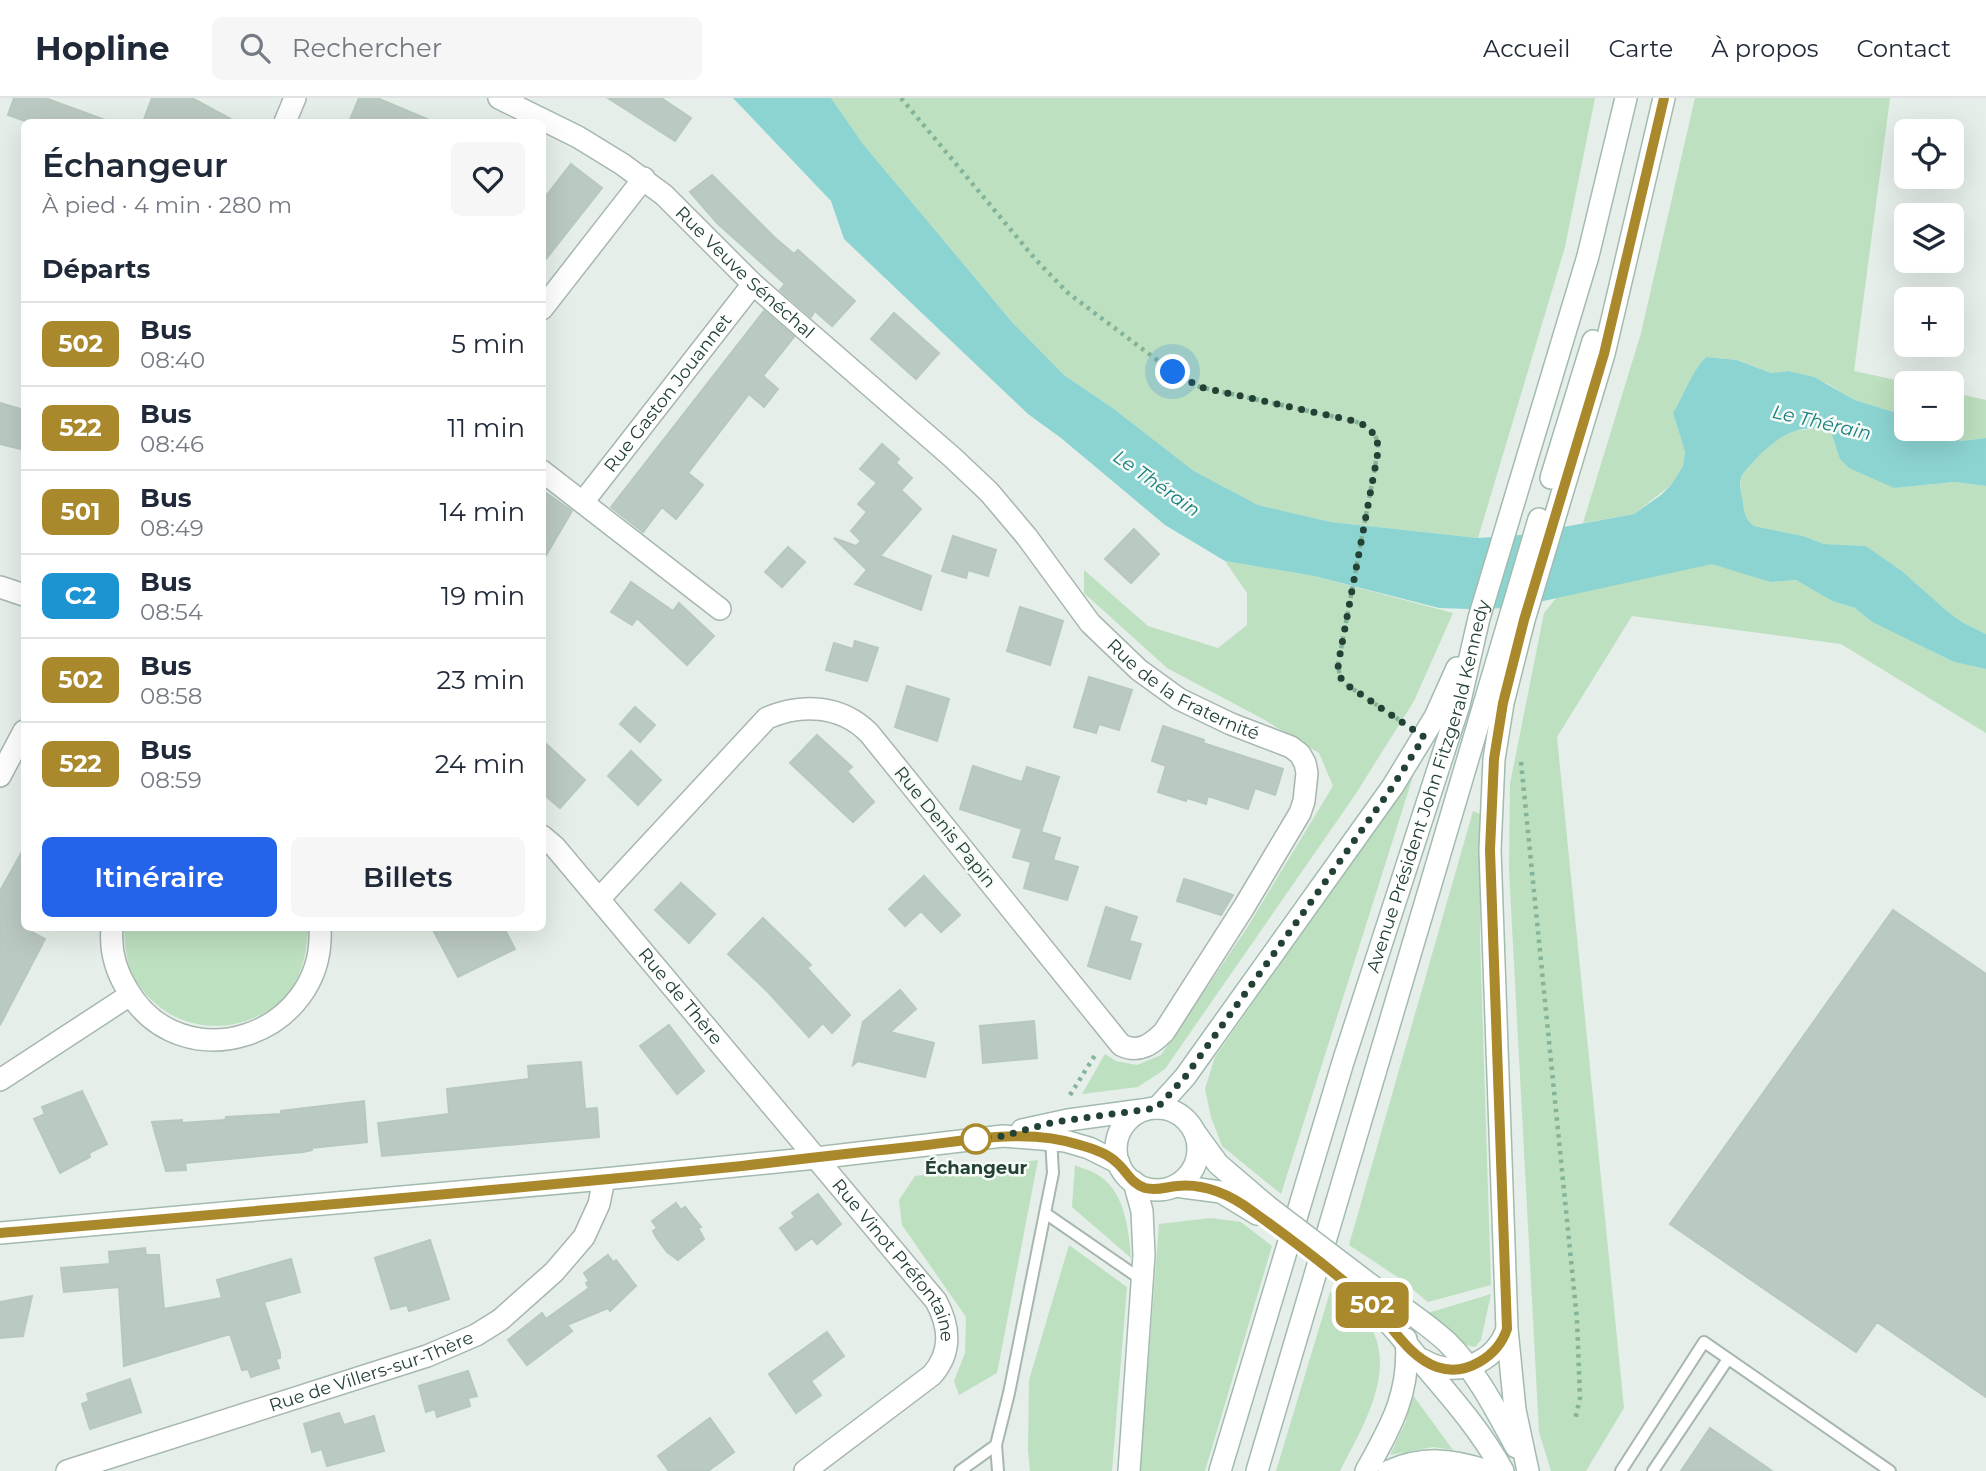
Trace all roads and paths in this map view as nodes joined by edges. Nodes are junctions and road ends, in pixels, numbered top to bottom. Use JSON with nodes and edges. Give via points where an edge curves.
{"nodes":[{"id":1,"x":296,"y":98,"type":"edge"},
{"id":2,"x":499,"y":98,"type":"edge"},
{"id":3,"x":901,"y":98,"type":"edge"},
{"id":4,"x":1626,"y":98,"type":"edge"},
{"id":5,"x":1664,"y":98,"type":"edge"},
{"id":6,"x":286,"y":119,"type":"edge"},
{"id":7,"x":542,"y":119,"type":"edge"},
{"id":8,"x":546,"y":121,"type":"edge"},
{"id":9,"x":644,"y":178,"type":"junction"},
{"id":10,"x":753,"y":284,"type":"junction"},
{"id":11,"x":546,"y":304,"type":"edge"},
{"id":12,"x":546,"y":474,"type":"edge"},
{"id":13,"x":972,"y":476,"type":"joint"},
{"id":14,"x":583,"y":502,"type":"junction"},
{"id":15,"x":0,"y":587,"type":"edge"},
{"id":16,"x":21,"y":595,"type":"edge"},
{"id":17,"x":720,"y":609,"type":"dead end"},
{"id":18,"x":1479,"y":618,"type":"junction"},
{"id":19,"x":1515,"y":624,"type":"junction"},
{"id":20,"x":21,"y":737,"type":"edge"},
{"id":21,"x":1424,"y":737,"type":"junction"},
{"id":22,"x":1520,"y":754,"type":"dead end"},
{"id":23,"x":0,"y":776,"type":"edge"},
{"id":24,"x":546,"y":839,"type":"edge"},
{"id":25,"x":599,"y":899,"type":"junction"},
{"id":26,"x":1244,"y":907,"type":"joint"},
{"id":27,"x":112,"y":931,"type":"edge"},
{"id":28,"x":320,"y":931,"type":"edge"},
{"id":29,"x":130,"y":995,"type":"junction"},
{"id":30,"x":1110,"y":1030,"type":"junction"},
{"id":31,"x":0,"y":1080,"type":"edge"},
{"id":32,"x":1151,"y":1109,"type":"junction"},
{"id":33,"x":1053,"y":1130,"type":"junction"},
{"id":34,"x":1195,"y":1132,"type":"junction"},
{"id":35,"x":816,"y":1158,"type":"junction"},
{"id":36,"x":1119,"y":1164,"type":"junction"},
{"id":37,"x":604,"y":1179,"type":"junction"},
{"id":38,"x":1134,"y":1182,"type":"junction"},
{"id":39,"x":1175,"y":1186,"type":"junction"},
{"id":40,"x":1265,"y":1212,"type":"junction"},
{"id":41,"x":1045,"y":1213,"type":"junction"},
{"id":42,"x":0,"y":1233,"type":"edge"},
{"id":43,"x":1142,"y":1280,"type":"junction"},
{"id":44,"x":1364,"y":1289,"type":"junction"},
{"id":45,"x":1400,"y":1307,"type":"junction"},
{"id":46,"x":1507,"y":1329,"type":"junction"},
{"id":47,"x":1411,"y":1349,"type":"junction"},
{"id":48,"x":1728,"y":1359,"type":"junction"},
{"id":49,"x":1468,"y":1367,"type":"junction"},
{"id":50,"x":1575,"y":1420,"type":"dead end"},
{"id":51,"x":996,"y":1445,"type":"junction"},
{"id":52,"x":67,"y":1471,"type":"edge"},
{"id":53,"x":805,"y":1471,"type":"edge"},
{"id":54,"x":960,"y":1471,"type":"edge"},
{"id":55,"x":998,"y":1471,"type":"edge"},
{"id":56,"x":1129,"y":1471,"type":"edge"},
{"id":57,"x":1220,"y":1471,"type":"edge"},
{"id":58,"x":1257,"y":1471,"type":"edge"},
{"id":59,"x":1366,"y":1471,"type":"edge"},
{"id":60,"x":1389,"y":1471,"type":"edge"},
{"id":61,"x":1487,"y":1471,"type":"edge"},
{"id":62,"x":1503,"y":1471,"type":"edge"},
{"id":63,"x":1528,"y":1471,"type":"edge"},
{"id":64,"x":1621,"y":1471,"type":"edge"},
{"id":65,"x":1653,"y":1471,"type":"edge"},
{"id":66,"x":1890,"y":1471,"type":"edge"}],
"edges":[{"from":1,"to":6,"type":"street"},
{"from":2,"to":7,"type":"street","name":"Rue Veuve Sénéchal"},
{"from":3,"to":21,"type":"path","via":[[1068,293],[1173,372],[1200,387],[1354,421],[1372,430],[1378,452],[1339,655],[1340,677]]},
{"from":4,"to":18,"type":"street","name":"Avenue Président John Fitzgerald Kennedy","via":[[1588,256]]},
{"from":5,"to":19,"type":"street","name":"Avenue Président John Fitzgerald Kennedy","via":[[1636,217],[1588,358]]},
{"from":8,"to":9,"type":"street","name":"Rue Veuve Sénéchal"},
{"from":9,"to":10,"type":"street","name":"Rue Veuve Sénéchal"},
{"from":9,"to":11,"type":"street"},
{"from":10,"to":13,"type":"street","name":"Rue Veuve Sénéchal"},
{"from":10,"to":14,"type":"street","name":"Rue Gaston Jouannet"},
{"from":12,"to":14,"type":"street"},
{"from":13,"to":26,"type":"street","name":"Rue de la Fraternité","via":[[1006,511],[1090,622],[1139,670],[1206,713],[1291,747],[1305,763],[1307,783],[1300,813]]},
{"from":14,"to":17,"type":"street"},
{"from":15,"to":16,"type":"street"},
{"from":18,"to":21,"type":"street"},
{"from":18,"to":57,"type":"street","name":"Avenue Président John Fitzgerald Kennedy","via":[[1459,705],[1343,1062]]},
{"from":19,"to":46,"type":"street","via":[[1497,731],[1490,817]]},
{"from":19,"to":58,"type":"street","name":"Avenue Président John Fitzgerald Kennedy"},
{"from":20,"to":23,"type":"street"},
{"from":21,"to":32,"type":"street","via":[[1185,1077]]},
{"from":22,"to":50,"type":"path","via":[[1577,1320],[1580,1398]]},
{"from":24,"to":25,"type":"street","name":"Rue de Thère"},
{"from":25,"to":30,"type":"street","name":"Rue Denis Papin","via":[[767,719],[791,710],[834,712],[869,733]]},
{"from":25,"to":35,"type":"street","name":"Rue de Thère"},
{"from":26,"to":30,"type":"street","name":"Rue Denis Papin","via":[[1155,1041],[1128,1048]]},
{"from":27,"to":29,"type":"street","via":[[116,965]]},
{"from":28,"to":29,"type":"street","via":[[315,970],[300,999],[276,1021],[246,1036],[214,1040],[181,1034],[153,1018]]},
{"from":29,"to":31,"type":"street"},
{"from":30,"to":33,"type":"path"},
{"from":32,"to":33,"type":"street"},
{"from":32,"to":34,"type":"street","via":[[1182,1116]]},
{"from":32,"to":36,"type":"street","via":[[1134,1116],[1122,1129],[1117,1146]]},
{"from":33,"to":35,"type":"street"},
{"from":33,"to":36,"type":"street"},
{"from":33,"to":41,"type":"lane","via":[[1053,1173]]},
{"from":34,"to":39,"type":"street","via":[[1196,1163]]},
{"from":34,"to":40,"type":"street","via":[[1218,1164]]},
{"from":35,"to":37,"type":"street"},
{"from":35,"to":53,"type":"street","name":"Rue Vinot Préfontaine","via":[[936,1301],[947,1341],[945,1355],[932,1376]]},
{"from":36,"to":38,"type":"street"},
{"from":37,"to":42,"type":"street"},
{"from":37,"to":52,"type":"street","name":"Rue de Villers-sur-Thère","via":[[592,1222],[573,1252],[500,1320],[477,1335],[427,1356]]},
{"from":38,"to":39,"type":"street","via":[[1151,1189]]},
{"from":38,"to":43,"type":"street","via":[[1143,1223]]},
{"from":39,"to":40,"type":"street","via":[[1221,1192]]},
{"from":40,"to":44,"type":"street"},
{"from":41,"to":43,"type":"lane"},
{"from":41,"to":51,"type":"lane"},
{"from":43,"to":56,"type":"street"},
{"from":44,"to":45,"type":"street"},
{"from":44,"to":47,"type":"street"},
{"from":45,"to":47,"type":"street"},
{"from":45,"to":49,"type":"street","via":[[1437,1334]]},
{"from":46,"to":49,"type":"street","via":[[1493,1353]]},
{"from":46,"to":63,"type":"street","via":[[1515,1410]]},
{"from":47,"to":49,"type":"street","via":[[1436,1367]]},
{"from":47,"to":59,"type":"street","via":[[1400,1404]]},
{"from":47,"to":62,"type":"street","via":[[1465,1412]]},
{"from":48,"to":64,"type":"lane","via":[[1704,1342]]},
{"from":48,"to":65,"type":"lane"},
{"from":48,"to":66,"type":"lane"},
{"from":49,"to":63,"type":"street"},
{"from":51,"to":54,"type":"lane"},
{"from":51,"to":55,"type":"lane"},
{"from":60,"to":61,"type":"street","via":[[1430,1460],[1457,1461]]}]}
